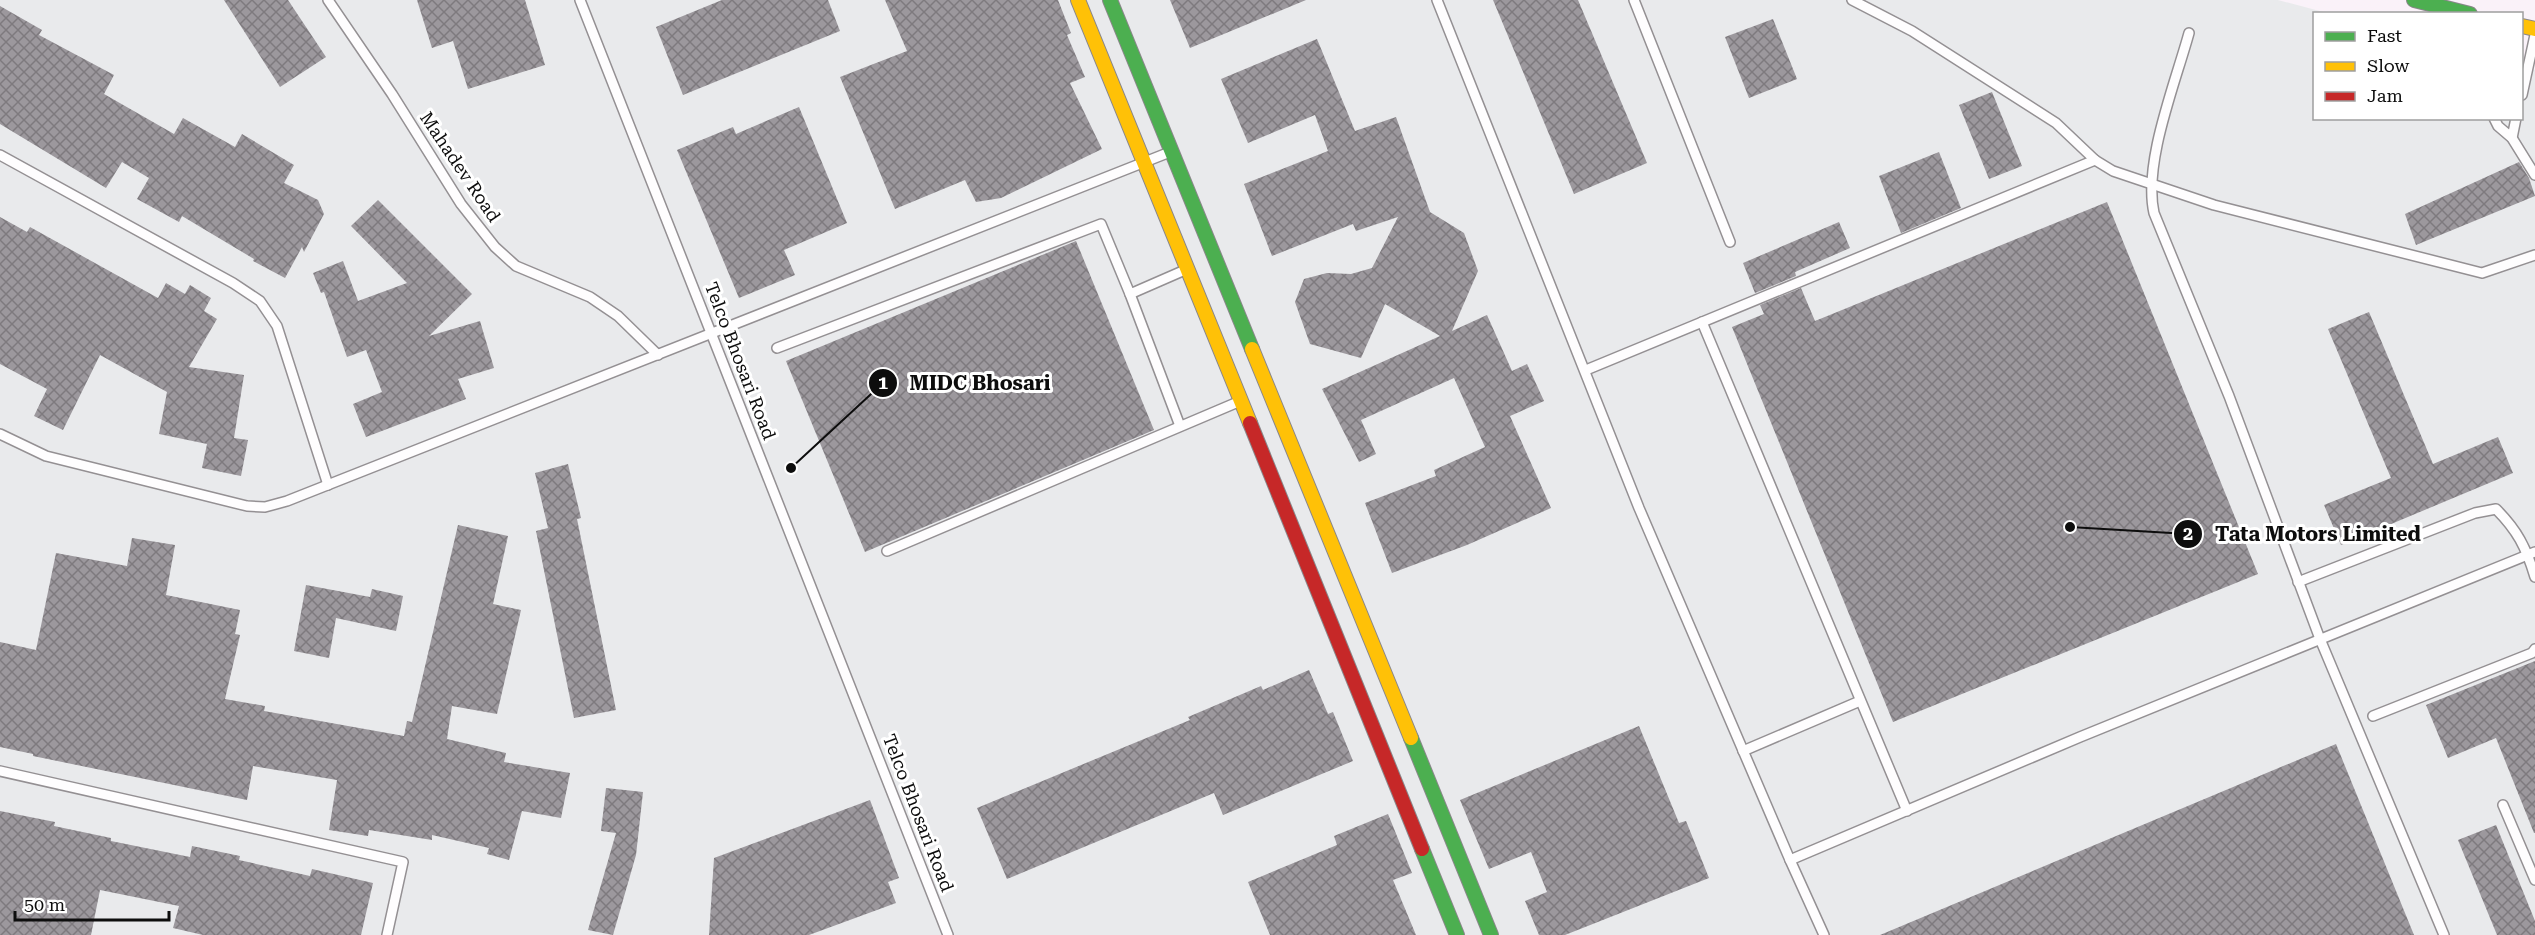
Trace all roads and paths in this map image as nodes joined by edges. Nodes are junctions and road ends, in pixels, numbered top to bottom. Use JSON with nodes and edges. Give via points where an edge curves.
{"nodes":[{"id":1,"x":328,"y":0,"type":"edge"},
{"id":2,"x":580,"y":0,"type":"edge"},
{"id":3,"x":1078,"y":0,"type":"edge"},
{"id":4,"x":1110,"y":0,"type":"edge"},
{"id":5,"x":1437,"y":0,"type":"edge"},
{"id":6,"x":1634,"y":0,"type":"edge"},
{"id":7,"x":1852,"y":0,"type":"edge"},
{"id":8,"x":2414,"y":0,"type":"edge"},
{"id":9,"x":2465,"y":10,"type":"edge"},
{"id":10,"x":2189,"y":33,"type":"dead end"},
{"id":11,"x":2535,"y":35,"type":"edge"},
{"id":12,"x":2523,"y":90,"type":"edge"},
{"id":13,"x":2495,"y":120,"type":"edge"},
{"id":14,"x":2516,"y":120,"type":"edge"},
{"id":15,"x":2512,"y":138,"type":"junction"},
{"id":16,"x":1172,"y":152,"type":"junction"},
{"id":17,"x":0,"y":156,"type":"edge"},
{"id":18,"x":2095,"y":160,"type":"junction"},
{"id":19,"x":1143,"y":161,"type":"junction"},
{"id":20,"x":2535,"y":175,"type":"edge"},
{"id":21,"x":2150,"y":183,"type":"junction"},
{"id":22,"x":1730,"y":242,"type":"dead end"},
{"id":23,"x":2535,"y":255,"type":"edge"},
{"id":24,"x":1187,"y":269,"type":"junction"},
{"id":25,"x":1130,"y":294,"type":"junction"},
{"id":26,"x":1702,"y":322,"type":"junction"},
{"id":27,"x":711,"y":334,"type":"junction"},
{"id":28,"x":777,"y":348,"type":"dead end"},
{"id":29,"x":658,"y":355,"type":"junction"},
{"id":30,"x":1586,"y":370,"type":"junction"},
{"id":31,"x":1240,"y":401,"type":"junction"},
{"id":32,"x":1180,"y":426,"type":"junction"},
{"id":33,"x":0,"y":434,"type":"edge"},
{"id":34,"x":327,"y":485,"type":"junction"},
{"id":35,"x":886,"y":551,"type":"dead end"},
{"id":36,"x":2532,"y":553,"type":"edge"},
{"id":37,"x":2535,"y":577,"type":"edge"},
{"id":38,"x":2298,"y":582,"type":"junction"},
{"id":39,"x":2320,"y":639,"type":"junction"},
{"id":40,"x":2535,"y":649,"type":"edge"},
{"id":41,"x":1860,"y":701,"type":"junction"},
{"id":42,"x":2373,"y":716,"type":"dead end"},
{"id":43,"x":1743,"y":751,"type":"junction"},
{"id":44,"x":0,"y":771,"type":"edge"},
{"id":45,"x":2503,"y":805,"type":"dead end"},
{"id":46,"x":1907,"y":811,"type":"junction"},
{"id":47,"x":1790,"y":860,"type":"junction"},
{"id":48,"x":2535,"y":880,"type":"edge"},
{"id":49,"x":387,"y":935,"type":"edge"},
{"id":50,"x":948,"y":935,"type":"edge"},
{"id":51,"x":1457,"y":935,"type":"edge"},
{"id":52,"x":1491,"y":935,"type":"edge"},
{"id":53,"x":1824,"y":935,"type":"edge"},
{"id":54,"x":2444,"y":935,"type":"edge"}],
"edges":[{"from":1,"to":29,"type":"lane","name":"Mahadev Road","via":[[461,204],[495,247],[516,266],[590,297]]},
{"from":2,"to":27,"type":"lane","name":"Telco Bhosari Road"},
{"from":3,"to":19,"type":"street"},
{"from":4,"to":16,"type":"street"},
{"from":5,"to":30,"type":"lane"},
{"from":6,"to":22,"type":"lane"},
{"from":7,"to":18,"type":"lane","via":[[1912,31],[2056,123]]},
{"from":8,"to":9,"type":"street"},
{"from":10,"to":21,"type":"lane"},
{"from":11,"to":12,"type":"lane"},
{"from":13,"to":15,"type":"lane"},
{"from":14,"to":15,"type":"lane"},
{"from":15,"to":20,"type":"lane"},
{"from":16,"to":19,"type":"lane"},
{"from":16,"to":52,"type":"street"},
{"from":17,"to":34,"type":"lane","via":[[260,301],[277,326]]},
{"from":18,"to":21,"type":"lane","via":[[2113,171]]},
{"from":18,"to":26,"type":"lane"},
{"from":19,"to":24,"type":"street"},
{"from":19,"to":27,"type":"lane"},
{"from":21,"to":23,"type":"lane","via":[[2214,205],[2482,273]]},
{"from":21,"to":38,"type":"lane","via":[[2161,232],[2229,396]]},
{"from":24,"to":25,"type":"lane"},
{"from":24,"to":31,"type":"street"},
{"from":25,"to":28,"type":"lane","via":[[1101,224]]},
{"from":25,"to":32,"type":"lane"},
{"from":26,"to":30,"type":"lane"},
{"from":26,"to":41,"type":"lane"},
{"from":27,"to":29,"type":"lane"},
{"from":27,"to":50,"type":"lane","name":"Telco Bhosari Road"},
{"from":29,"to":34,"type":"lane"},
{"from":30,"to":43,"type":"lane","via":[[1639,508]]},
{"from":31,"to":32,"type":"lane"},
{"from":31,"to":51,"type":"street"},
{"from":32,"to":35,"type":"lane"},
{"from":33,"to":34,"type":"lane","via":[[45,456],[248,506],[265,507]]},
{"from":36,"to":37,"type":"lane"},
{"from":36,"to":38,"type":"lane","via":[[2496,509],[2475,513]]},
{"from":36,"to":39,"type":"lane"},
{"from":38,"to":39,"type":"lane"},
{"from":39,"to":46,"type":"lane"},
{"from":39,"to":54,"type":"lane"},
{"from":40,"to":42,"type":"lane"},
{"from":41,"to":43,"type":"lane"},
{"from":41,"to":46,"type":"lane"},
{"from":43,"to":47,"type":"lane"},
{"from":44,"to":49,"type":"lane","via":[[403,862]]},
{"from":45,"to":48,"type":"lane"},
{"from":46,"to":47,"type":"lane"},
{"from":47,"to":53,"type":"lane"}]}
